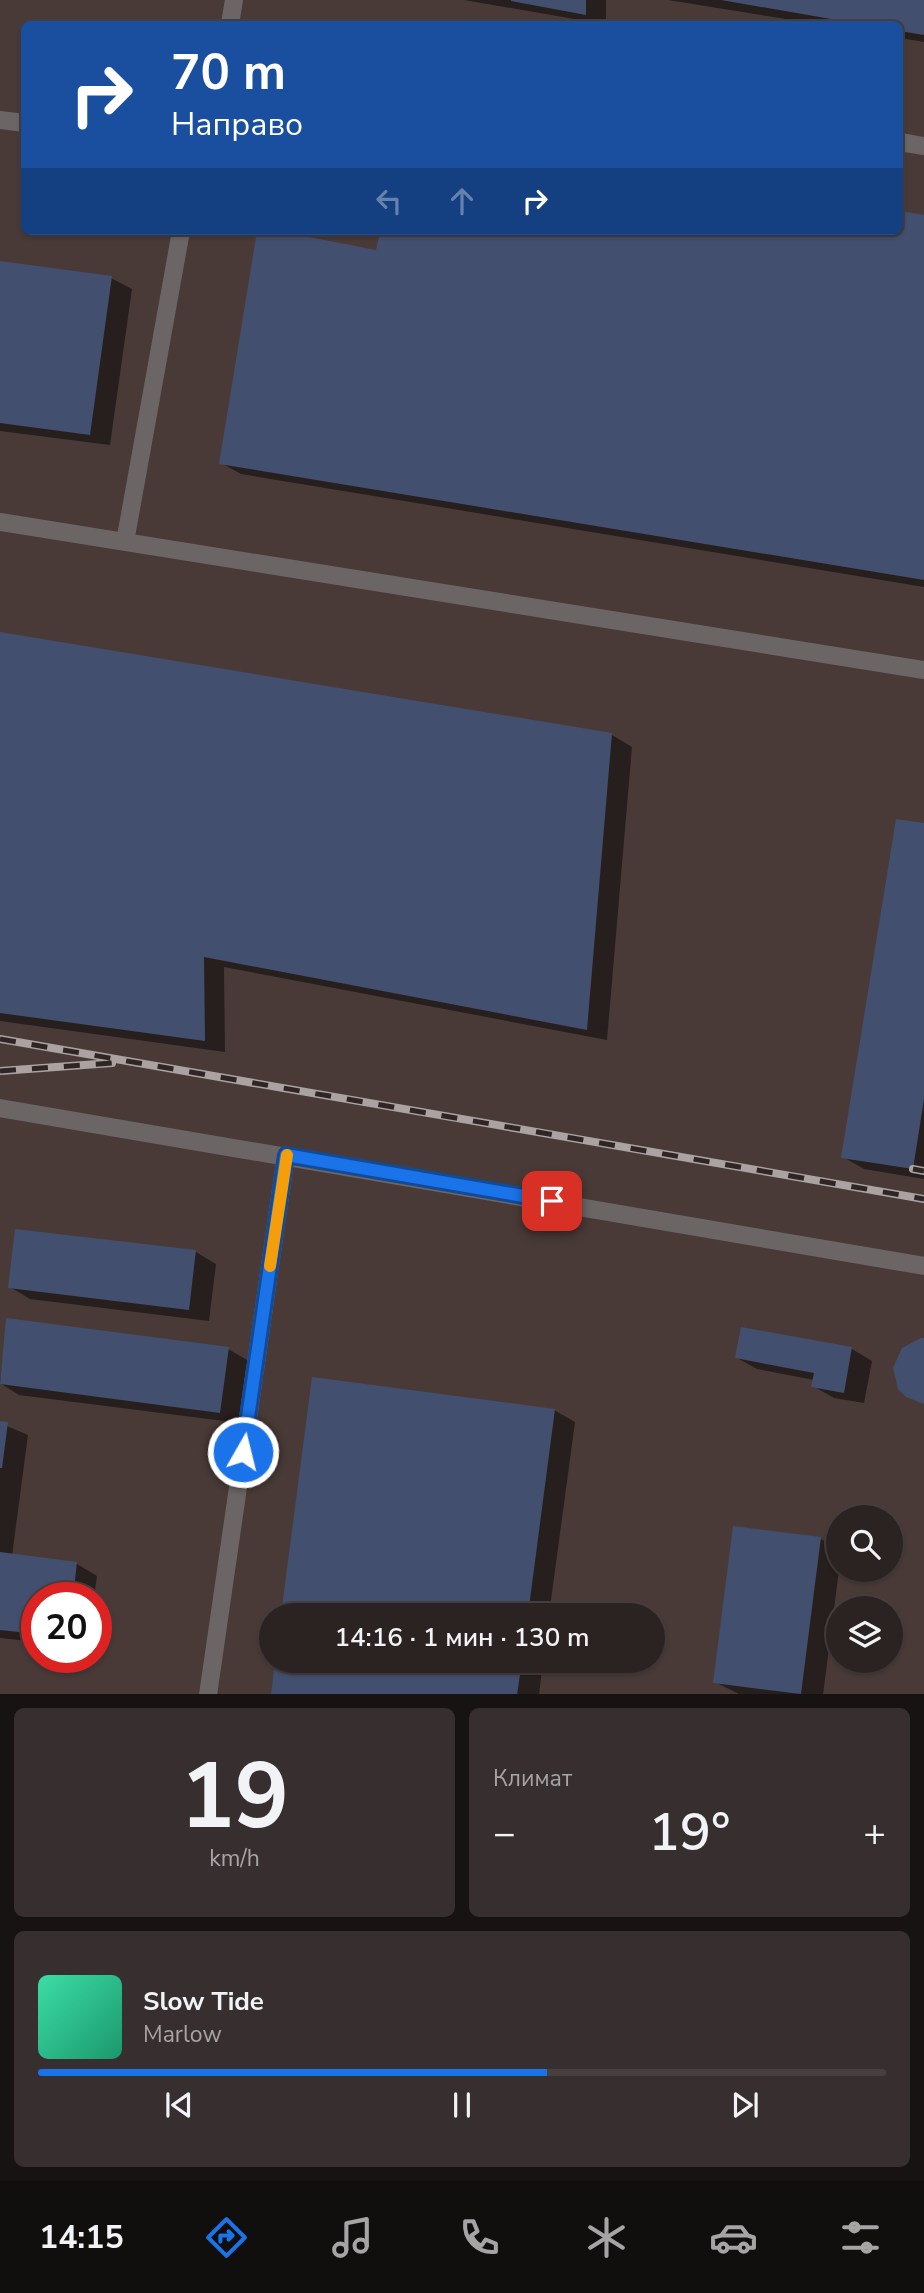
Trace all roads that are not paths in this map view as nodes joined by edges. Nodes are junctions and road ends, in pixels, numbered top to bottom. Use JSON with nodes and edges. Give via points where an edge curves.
{"nodes":[{"id":1,"x":234,"y":0,"type":"edge"},
{"id":2,"x":236,"y":21,"type":"edge"},
{"id":3,"x":0,"y":120,"type":"edge"},
{"id":4,"x":21,"y":124,"type":"edge"},
{"id":5,"x":903,"y":142,"type":"edge"},
{"id":6,"x":924,"y":146,"type":"edge"},
{"id":7,"x":180,"y":235,"type":"edge"},
{"id":8,"x":0,"y":522,"type":"edge"},
{"id":9,"x":125,"y":542,"type":"junction"},
{"id":10,"x":924,"y":670,"type":"edge"},
{"id":11,"x":0,"y":1108,"type":"edge"},
{"id":12,"x":286,"y":1155,"type":"junction"},
{"id":13,"x":924,"y":1266,"type":"edge"},
{"id":14,"x":208,"y":1694,"type":"edge"}],
"edges":[{"from":1,"to":2,"type":"lane"},
{"from":3,"to":4,"type":"lane"},
{"from":5,"to":6,"type":"lane"},
{"from":7,"to":9,"type":"lane"},
{"from":8,"to":9,"type":"lane"},
{"from":9,"to":10,"type":"lane"},
{"from":11,"to":12,"type":"lane"},
{"from":12,"to":13,"type":"lane"},
{"from":12,"to":14,"type":"lane"}]}
